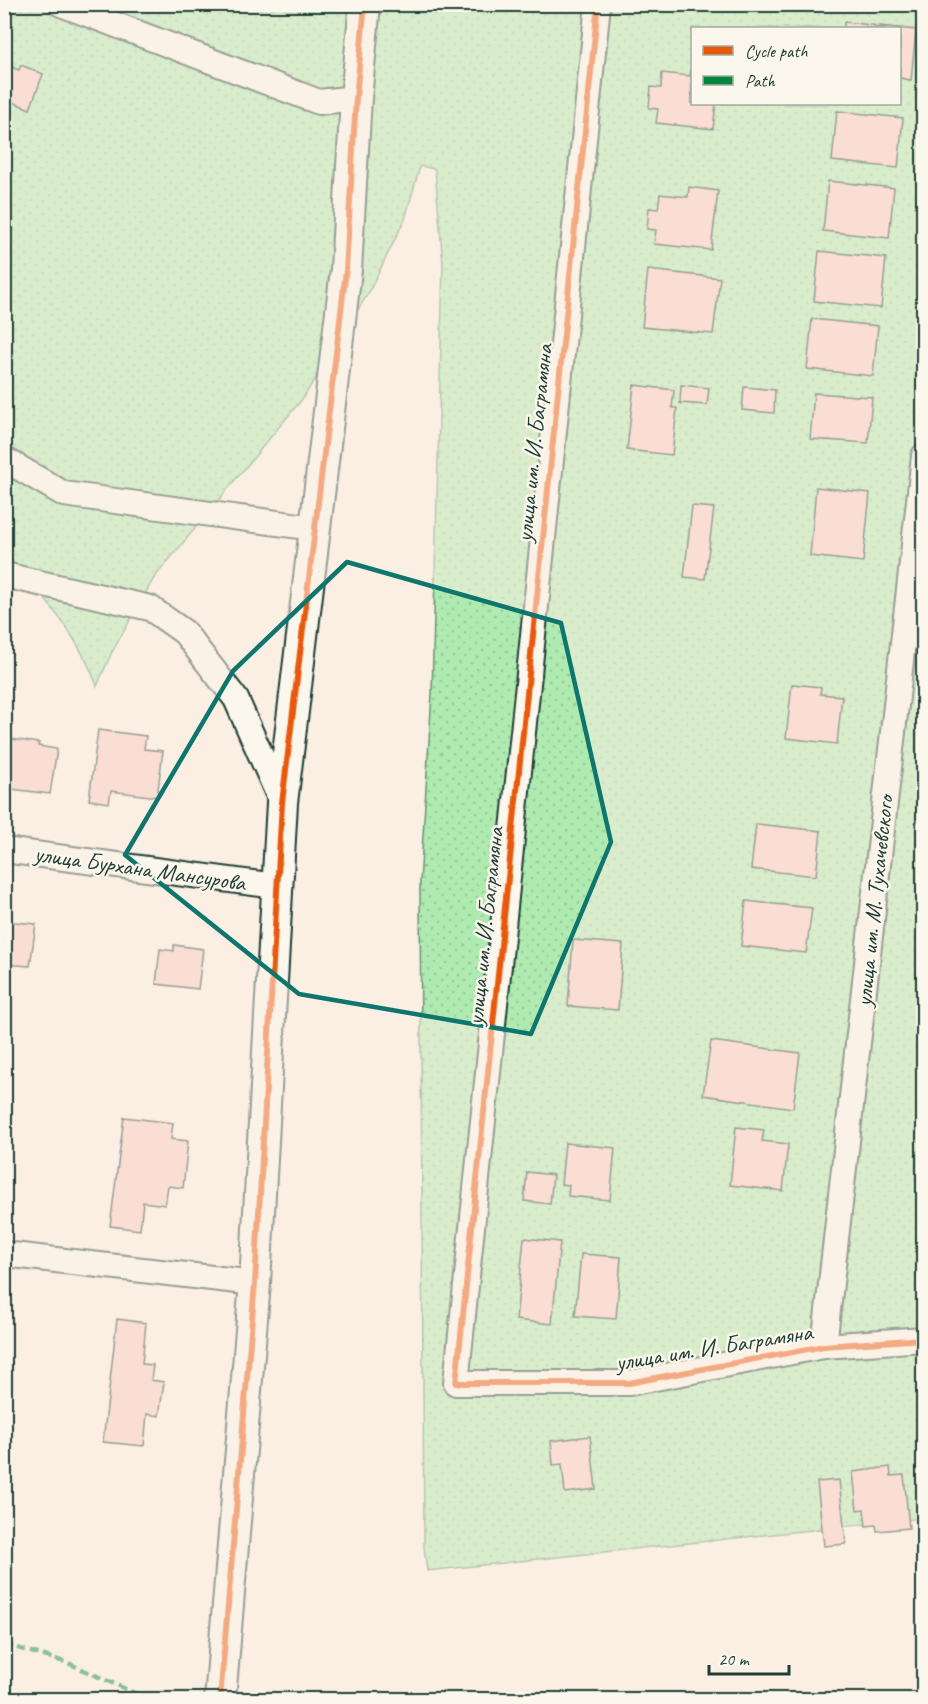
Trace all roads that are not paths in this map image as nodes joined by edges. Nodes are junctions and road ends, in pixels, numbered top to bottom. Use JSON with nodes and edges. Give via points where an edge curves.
{"nodes":[{"id":1,"x":61,"y":4,"type":"edge"},
{"id":2,"x":365,"y":4,"type":"edge"},
{"id":3,"x":598,"y":4,"type":"edge"},
{"id":4,"x":356,"y":98,"type":"junction"},
{"id":5,"x":924,"y":456,"type":"edge"},
{"id":6,"x":4,"y":459,"type":"edge"},
{"id":7,"x":314,"y":528,"type":"junction"},
{"id":8,"x":4,"y":575,"type":"edge"},
{"id":9,"x":282,"y":803,"type":"junction"},
{"id":10,"x":4,"y":850,"type":"edge"},
{"id":11,"x":276,"y":886,"type":"junction"},
{"id":12,"x":4,"y":1254,"type":"edge"},
{"id":13,"x":255,"y":1283,"type":"junction"},
{"id":14,"x":924,"y":1339,"type":"edge"},
{"id":15,"x":824,"y":1346,"type":"junction"},
{"id":16,"x":220,"y":1700,"type":"edge"}],
"edges":[{"from":1,"to":4,"type":"street","via":[[319,102]]},
{"from":2,"to":4,"type":"street"},
{"from":3,"to":15,"type":"street","name":"улица им. И. Баграмяна","via":[[456,1383],[629,1383]]},
{"from":4,"to":7,"type":"street","via":[[346,270]]},
{"from":5,"to":15,"type":"street","name":"улица им. М. Тухачевского"},
{"from":6,"to":7,"type":"street","via":[[64,494]]},
{"from":7,"to":9,"type":"street"},
{"from":8,"to":9,"type":"street","via":[[150,608],[184,632],[236,699]]},
{"from":9,"to":11,"type":"street"},
{"from":10,"to":11,"type":"street","name":"улица Бурхана Мансурова"},
{"from":11,"to":13,"type":"street"},
{"from":12,"to":13,"type":"street"},
{"from":13,"to":16,"type":"street"},
{"from":14,"to":15,"type":"street","name":"улица им. И. Баграмяна"}]}
